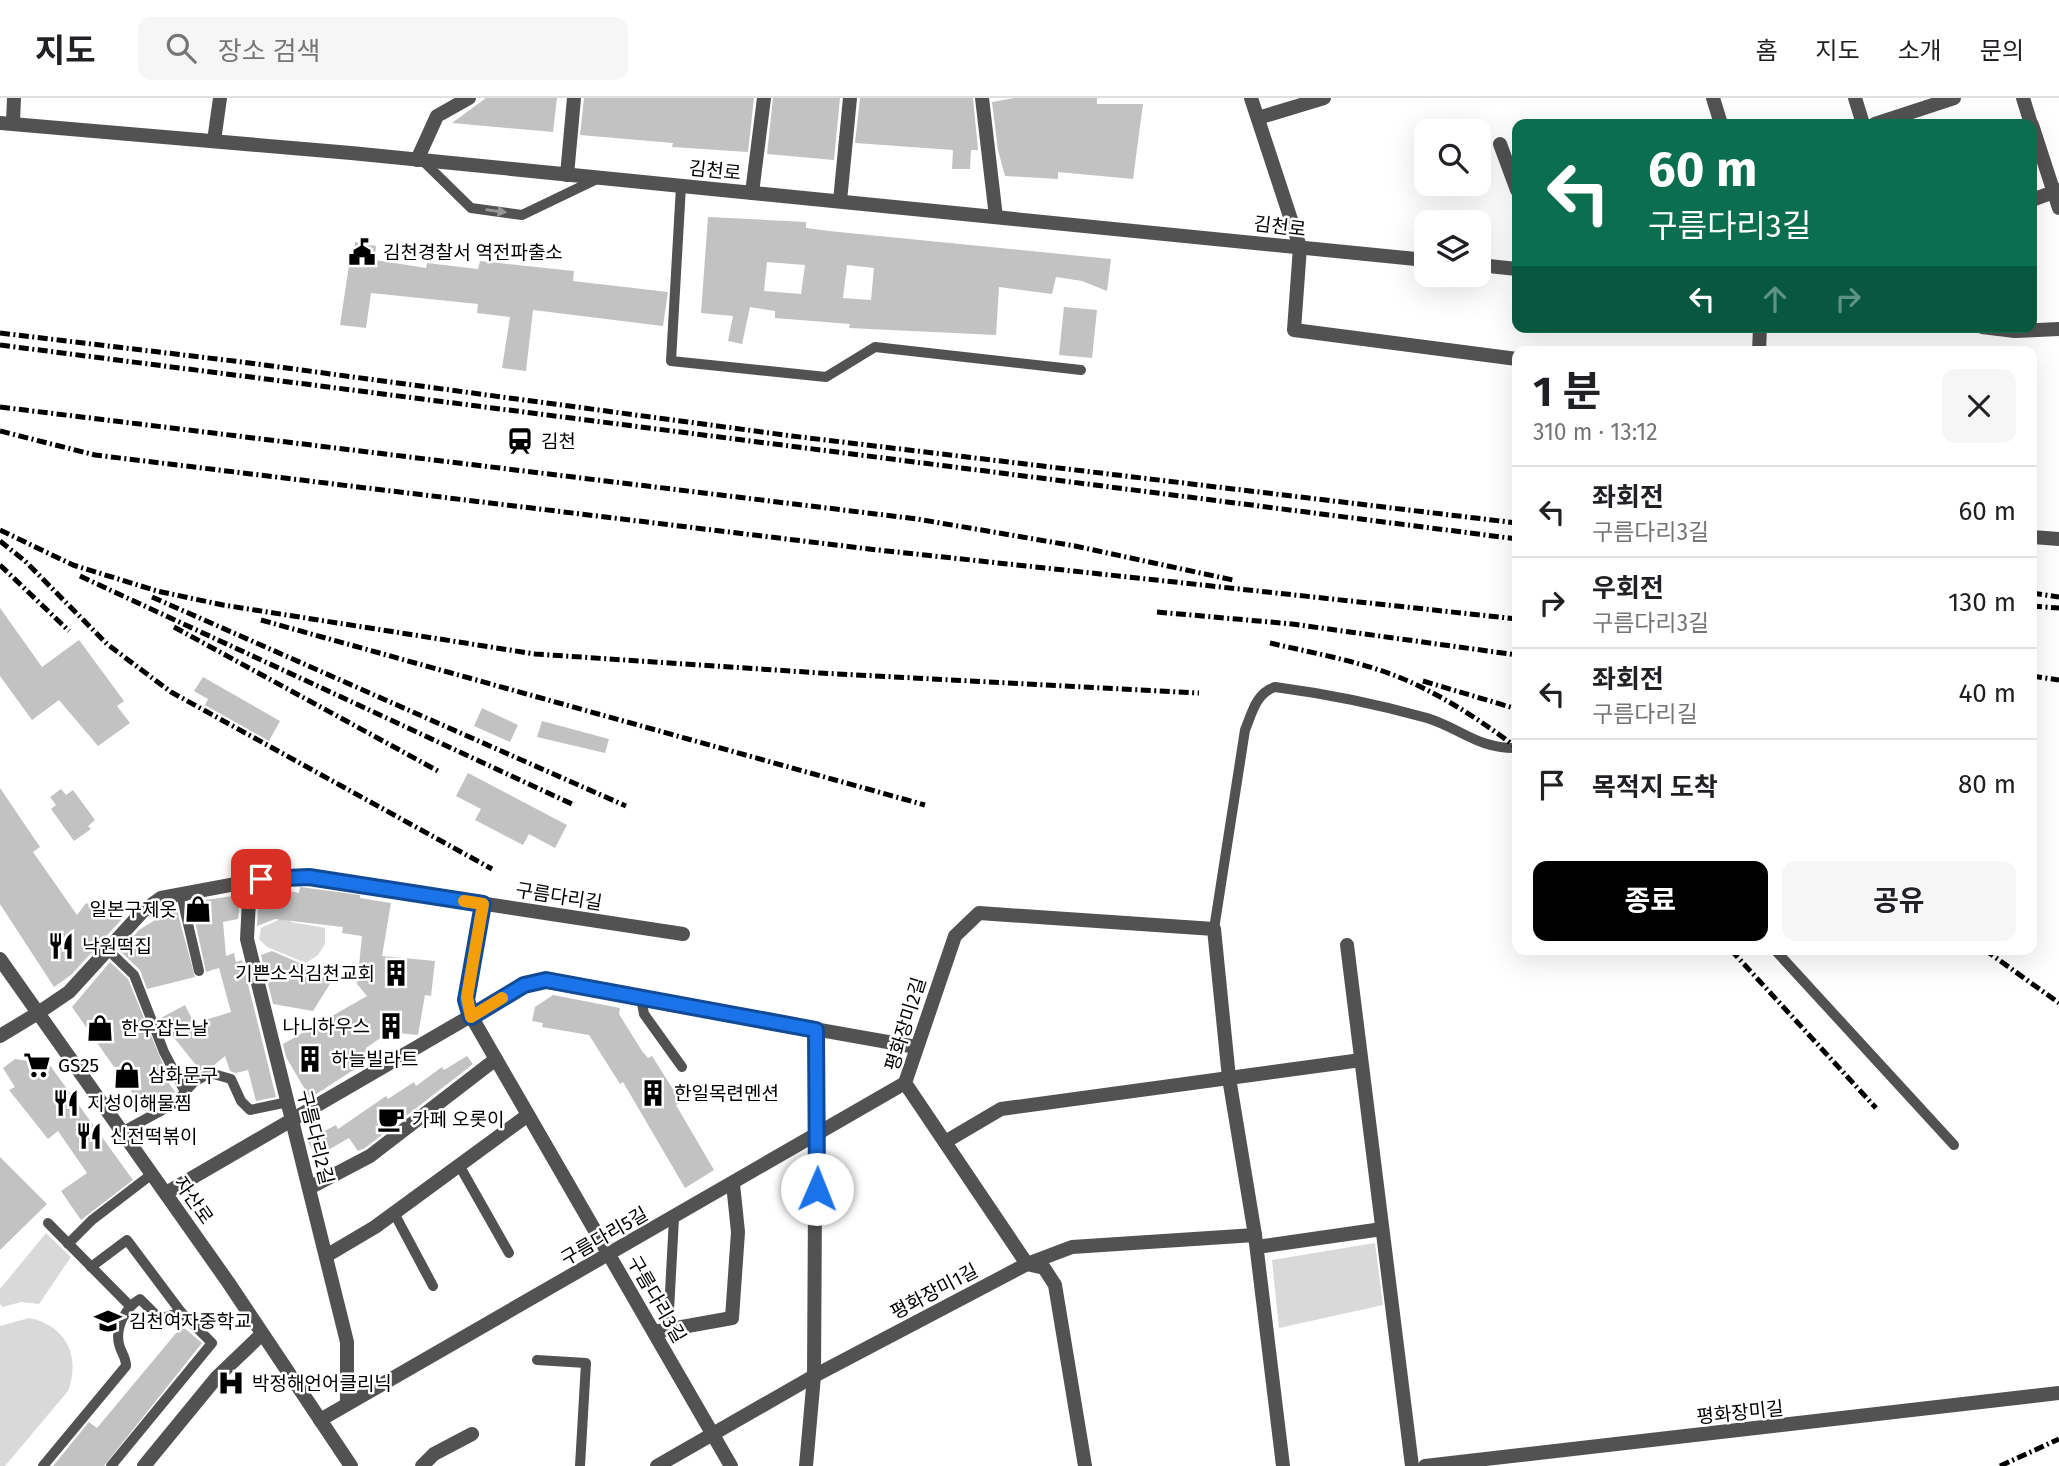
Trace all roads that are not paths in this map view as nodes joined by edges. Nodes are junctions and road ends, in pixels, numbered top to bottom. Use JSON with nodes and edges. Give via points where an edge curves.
{"nodes":[{"id":1,"x":14,"y":98,"type":"edge"},
{"id":2,"x":220,"y":98,"type":"edge"},
{"id":3,"x":469,"y":98,"type":"edge"},
{"id":4,"x":574,"y":98,"type":"edge"},
{"id":5,"x":764,"y":98,"type":"edge"},
{"id":6,"x":850,"y":98,"type":"edge"},
{"id":7,"x":982,"y":98,"type":"edge"},
{"id":8,"x":1251,"y":98,"type":"edge"},
{"id":9,"x":1324,"y":98,"type":"edge"},
{"id":10,"x":1713,"y":98,"type":"edge"},
{"id":11,"x":1855,"y":98,"type":"edge"},
{"id":12,"x":1954,"y":98,"type":"edge"},
{"id":13,"x":2023,"y":98,"type":"edge"},
{"id":14,"x":1258,"y":118,"type":"junction"},
{"id":15,"x":1719,"y":119,"type":"edge"},
{"id":16,"x":1861,"y":119,"type":"edge"},
{"id":17,"x":1890,"y":119,"type":"edge"},
{"id":18,"x":2030,"y":119,"type":"edge"},
{"id":19,"x":7,"y":122,"type":"edge"},
{"id":20,"x":2037,"y":138,"type":"edge"},
{"id":21,"x":214,"y":141,"type":"junction"},
{"id":22,"x":1500,"y":144,"type":"dead end"},
{"id":23,"x":420,"y":160,"type":"junction"},
{"id":24,"x":567,"y":175,"type":"junction"},
{"id":25,"x":1512,"y":176,"type":"edge"},
{"id":26,"x":599,"y":178,"type":"junction"},
{"id":27,"x":681,"y":186,"type":"junction"},
{"id":28,"x":2057,"y":191,"type":"edge"},
{"id":29,"x":752,"y":193,"type":"junction"},
{"id":30,"x":2037,"y":198,"type":"edge"},
{"id":31,"x":840,"y":201,"type":"junction"},
{"id":32,"x":2059,"y":208,"type":"edge"},
{"id":33,"x":996,"y":217,"type":"junction"},
{"id":34,"x":1300,"y":247,"type":"junction"},
{"id":35,"x":1414,"y":259,"type":"edge"},
{"id":36,"x":1491,"y":266,"type":"edge"},
{"id":37,"x":1512,"y":268,"type":"edge"},
{"id":38,"x":2059,"y":329,"type":"edge"},
{"id":39,"x":2037,"y":330,"type":"edge"},
{"id":40,"x":1512,"y":358,"type":"edge"},
{"id":41,"x":1081,"y":370,"type":"dead end"},
{"id":42,"x":2037,"y":537,"type":"edge"},
{"id":43,"x":2059,"y":539,"type":"edge"},
{"id":44,"x":1512,"y":748,"type":"edge"},
{"id":45,"x":250,"y":881,"type":"junction"},
{"id":46,"x":181,"y":894,"type":"junction"},
{"id":47,"x":483,"y":904,"type":"junction"},
{"id":48,"x":1214,"y":929,"type":"junction"},
{"id":49,"x":683,"y":934,"type":"dead end"},
{"id":50,"x":1347,"y":945,"type":"dead end"},
{"id":51,"x":108,"y":950,"type":"junction"},
{"id":52,"x":1780,"y":955,"type":"edge"},
{"id":53,"x":0,"y":959,"type":"edge"},
{"id":54,"x":199,"y":971,"type":"dead end"},
{"id":55,"x":641,"y":998,"type":"junction"},
{"id":56,"x":38,"y":1013,"type":"junction"},
{"id":57,"x":471,"y":1017,"type":"junction"},
{"id":58,"x":816,"y":1030,"type":"junction"},
{"id":59,"x":0,"y":1036,"type":"edge"},
{"id":60,"x":916,"y":1047,"type":"junction"},
{"id":61,"x":496,"y":1059,"type":"junction"},
{"id":62,"x":1361,"y":1060,"type":"junction"},
{"id":63,"x":682,"y":1067,"type":"dead end"},
{"id":64,"x":1229,"y":1078,"type":"junction"},
{"id":65,"x":905,"y":1083,"type":"junction"},
{"id":66,"x":185,"y":1092,"type":"junction"},
{"id":67,"x":288,"y":1102,"type":"junction"},
{"id":68,"x":528,"y":1115,"type":"junction"},
{"id":69,"x":292,"y":1120,"type":"junction"},
{"id":70,"x":122,"y":1132,"type":"junction"},
{"id":71,"x":818,"y":1136,"type":"junction"},
{"id":72,"x":945,"y":1142,"type":"junction"},
{"id":73,"x":1954,"y":1145,"type":"dead end"},
{"id":74,"x":459,"y":1166,"type":"junction"},
{"id":75,"x":152,"y":1174,"type":"junction"},
{"id":76,"x":733,"y":1184,"type":"junction"},
{"id":77,"x":309,"y":1188,"type":"junction"},
{"id":78,"x":166,"y":1194,"type":"junction"},
{"id":79,"x":394,"y":1213,"type":"junction"},
{"id":80,"x":674,"y":1217,"type":"junction"},
{"id":81,"x":48,"y":1223,"type":"dead end"},
{"id":82,"x":1382,"y":1229,"type":"junction"},
{"id":83,"x":1256,"y":1241,"type":"junction"},
{"id":84,"x":68,"y":1244,"type":"junction"},
{"id":85,"x":509,"y":1253,"type":"dead end"},
{"id":86,"x":609,"y":1255,"type":"junction"},
{"id":87,"x":326,"y":1256,"type":"junction"},
{"id":88,"x":1027,"y":1264,"type":"junction"},
{"id":89,"x":91,"y":1267,"type":"junction"},
{"id":90,"x":433,"y":1286,"type":"dead end"},
{"id":91,"x":130,"y":1306,"type":"junction"},
{"id":92,"x":181,"y":1311,"type":"junction"},
{"id":93,"x":661,"y":1331,"type":"junction"},
{"id":94,"x":262,"y":1334,"type":"junction"},
{"id":95,"x":537,"y":1360,"type":"dead end"},
{"id":96,"x":814,"y":1376,"type":"junction"},
{"id":97,"x":2059,"y":1393,"type":"edge"},
{"id":98,"x":347,"y":1403,"type":"junction"},
{"id":99,"x":320,"y":1420,"type":"junction"},
{"id":100,"x":472,"y":1434,"type":"dead end"},
{"id":101,"x":713,"y":1434,"type":"junction"},
{"id":102,"x":43,"y":1466,"type":"edge"},
{"id":103,"x":111,"y":1466,"type":"edge"},
{"id":104,"x":144,"y":1466,"type":"edge"},
{"id":105,"x":351,"y":1466,"type":"edge"},
{"id":106,"x":422,"y":1466,"type":"edge"},
{"id":107,"x":580,"y":1466,"type":"edge"},
{"id":108,"x":657,"y":1466,"type":"edge"},
{"id":109,"x":731,"y":1466,"type":"edge"},
{"id":110,"x":806,"y":1466,"type":"edge"},
{"id":111,"x":1085,"y":1466,"type":"edge"},
{"id":112,"x":1283,"y":1466,"type":"edge"},
{"id":113,"x":1412,"y":1466,"type":"edge"},
{"id":114,"x":1425,"y":1466,"type":"edge"}],
"edges":[{"from":1,"to":19,"type":"street"},
{"from":2,"to":21,"type":"street"},
{"from":3,"to":23,"type":"street","via":[[437,116]]},
{"from":4,"to":24,"type":"street"},
{"from":5,"to":29,"type":"street"},
{"from":6,"to":31,"type":"street"},
{"from":7,"to":33,"type":"street"},
{"from":8,"to":14,"type":"street"},
{"from":9,"to":14,"type":"street"},
{"from":10,"to":15,"type":"street"},
{"from":11,"to":16,"type":"street"},
{"from":12,"to":17,"type":"street"},
{"from":13,"to":18,"type":"street"},
{"from":14,"to":34,"type":"street"},
{"from":19,"to":21,"type":"street","name":"김천로"},
{"from":20,"to":28,"type":"street"},
{"from":21,"to":23,"type":"street","name":"김천로"},
{"from":22,"to":25,"type":"street"},
{"from":23,"to":24,"type":"street","name":"김천로"},
{"from":23,"to":26,"type":"lane","one_way":true,"via":[[471,208],[522,215]]},
{"from":24,"to":26,"type":"street","name":"김천로"},
{"from":26,"to":27,"type":"street","name":"김천로"},
{"from":27,"to":29,"type":"street","name":"김천로"},
{"from":27,"to":41,"type":"lane","via":[[671,361],[826,377],[875,347]]},
{"from":28,"to":30,"type":"street"},
{"from":28,"to":32,"type":"street"},
{"from":29,"to":31,"type":"street","name":"김천로"},
{"from":31,"to":33,"type":"street","name":"김천로"},
{"from":33,"to":34,"type":"street","name":"김천로"},
{"from":34,"to":35,"type":"street","name":"김천로"},
{"from":34,"to":40,"type":"street","via":[[1294,330]]},
{"from":36,"to":37,"type":"street"},
{"from":38,"to":39,"type":"street"},
{"from":42,"to":43,"type":"street"},
{"from":44,"to":48,"type":"lane","via":[[1494,749],[1432,720],[1349,697],[1275,687],[1266,690],[1245,730]]},
{"from":45,"to":46,"type":"street","name":"구름다리길"},
{"from":45,"to":47,"type":"street","name":"구름다리길","via":[[309,877]]},
{"from":45,"to":67,"type":"street","name":"구름다리2길","via":[[247,939]]},
{"from":46,"to":51,"type":"street","name":"구름다리길","via":[[151,904]]},
{"from":46,"to":54,"type":"lane"},
{"from":47,"to":49,"type":"street","name":"구름다리길"},
{"from":47,"to":57,"type":"street","name":"구름다리3길","via":[[466,1000]]},
{"from":48,"to":60,"type":"street","name":"평화장미2길","via":[[979,913],[955,936]]},
{"from":48,"to":64,"type":"street"},
{"from":50,"to":62,"type":"street"},
{"from":51,"to":56,"type":"street","name":"구름다리길","via":[[69,992]]},
{"from":51,"to":66,"type":"lane","via":[[134,975]]},
{"from":52,"to":73,"type":"lane"},
{"from":53,"to":56,"type":"street","name":"자산로"},
{"from":55,"to":57,"type":"street","via":[[538,980]]},
{"from":55,"to":58,"type":"street"},
{"from":55,"to":63,"type":"lane","via":[[644,1014]]},
{"from":56,"to":59,"type":"street","name":"구름다리길"},
{"from":56,"to":70,"type":"street","name":"자산로"},
{"from":57,"to":61,"type":"street","name":"구름다리3길"},
{"from":57,"to":69,"type":"street"},
{"from":58,"to":60,"type":"street"},
{"from":58,"to":71,"type":"street"},
{"from":60,"to":65,"type":"street","name":"평화장미2길"},
{"from":61,"to":68,"type":"street","name":"구름다리3길"},
{"from":61,"to":77,"type":"street","via":[[370,1156]]},
{"from":62,"to":64,"type":"street"},
{"from":62,"to":82,"type":"street"},
{"from":64,"to":72,"type":"street","via":[[1001,1109]]},
{"from":64,"to":83,"type":"street"},
{"from":65,"to":71,"type":"street","name":"구름다리5길"},
{"from":65,"to":72,"type":"street","name":"평화장미2길"},
{"from":66,"to":67,"type":"lane","via":[[215,1073],[232,1079],[250,1110]]},
{"from":66,"to":70,"type":"lane","via":[[158,1114]]},
{"from":67,"to":69,"type":"street","name":"구름다리2길"},
{"from":68,"to":74,"type":"street"},
{"from":68,"to":86,"type":"street","name":"구름다리3길"},
{"from":69,"to":77,"type":"street","name":"구름다리2길"},
{"from":69,"to":78,"type":"street"},
{"from":70,"to":75,"type":"street","name":"자산로"},
{"from":71,"to":76,"type":"street","name":"구름다리5길"},
{"from":71,"to":96,"type":"street"},
{"from":72,"to":88,"type":"street","name":"평화장미2길"},
{"from":74,"to":79,"type":"street"},
{"from":74,"to":85,"type":"lane"},
{"from":75,"to":78,"type":"street","name":"자산로"},
{"from":75,"to":84,"type":"lane"},
{"from":76,"to":80,"type":"street","name":"구름다리5길"},
{"from":76,"to":93,"type":"street","via":[[737,1231],[732,1318]]},
{"from":77,"to":87,"type":"street","name":"구름다리2길"},
{"from":78,"to":94,"type":"street","name":"자산로"},
{"from":79,"to":87,"type":"street"},
{"from":79,"to":90,"type":"lane"},
{"from":80,"to":86,"type":"street","name":"구름다리5길"},
{"from":80,"to":93,"type":"lane"},
{"from":81,"to":84,"type":"lane"},
{"from":82,"to":83,"type":"street","name":"평화장미1길"},
{"from":82,"to":113,"type":"street"},
{"from":83,"to":88,"type":"street","name":"평화장미1길","via":[[1072,1247]]},
{"from":83,"to":112,"type":"street"},
{"from":84,"to":89,"type":"lane"},
{"from":86,"to":93,"type":"street","name":"구름다리3길"},
{"from":86,"to":98,"type":"street","name":"구름다리5길"},
{"from":87,"to":98,"type":"street","name":"구름다리2길","via":[[347,1342]]},
{"from":88,"to":96,"type":"street","name":"평화장미1길"},
{"from":88,"to":111,"type":"street","name":"평화장미2길","via":[[1044,1268],[1055,1285]]},
{"from":89,"to":91,"type":"lane"},
{"from":89,"to":92,"type":"lane","via":[[127,1240]]},
{"from":91,"to":92,"type":"lane","via":[[140,1299],[160,1319]]},
{"from":91,"to":102,"type":"lane","via":[[118,1337],[126,1366]]},
{"from":92,"to":103,"type":"lane","via":[[212,1346]]},
{"from":93,"to":101,"type":"street","name":"구름다리3길"},
{"from":94,"to":99,"type":"street","name":"자산로"},
{"from":94,"to":104,"type":"street","via":[[217,1377]]},
{"from":95,"to":107,"type":"lane","via":[[586,1363]]},
{"from":96,"to":101,"type":"street","name":"평화장미1길"},
{"from":96,"to":110,"type":"street"},
{"from":97,"to":114,"type":"street","name":"평화장미길"},
{"from":98,"to":99,"type":"street","name":"구름다리5길"},
{"from":99,"to":105,"type":"street","name":"자산로"},
{"from":100,"to":106,"type":"street","via":[[434,1454]]},
{"from":101,"to":108,"type":"street","name":"평화장미1길"},
{"from":101,"to":109,"type":"street","name":"구름다리3길"}]}
